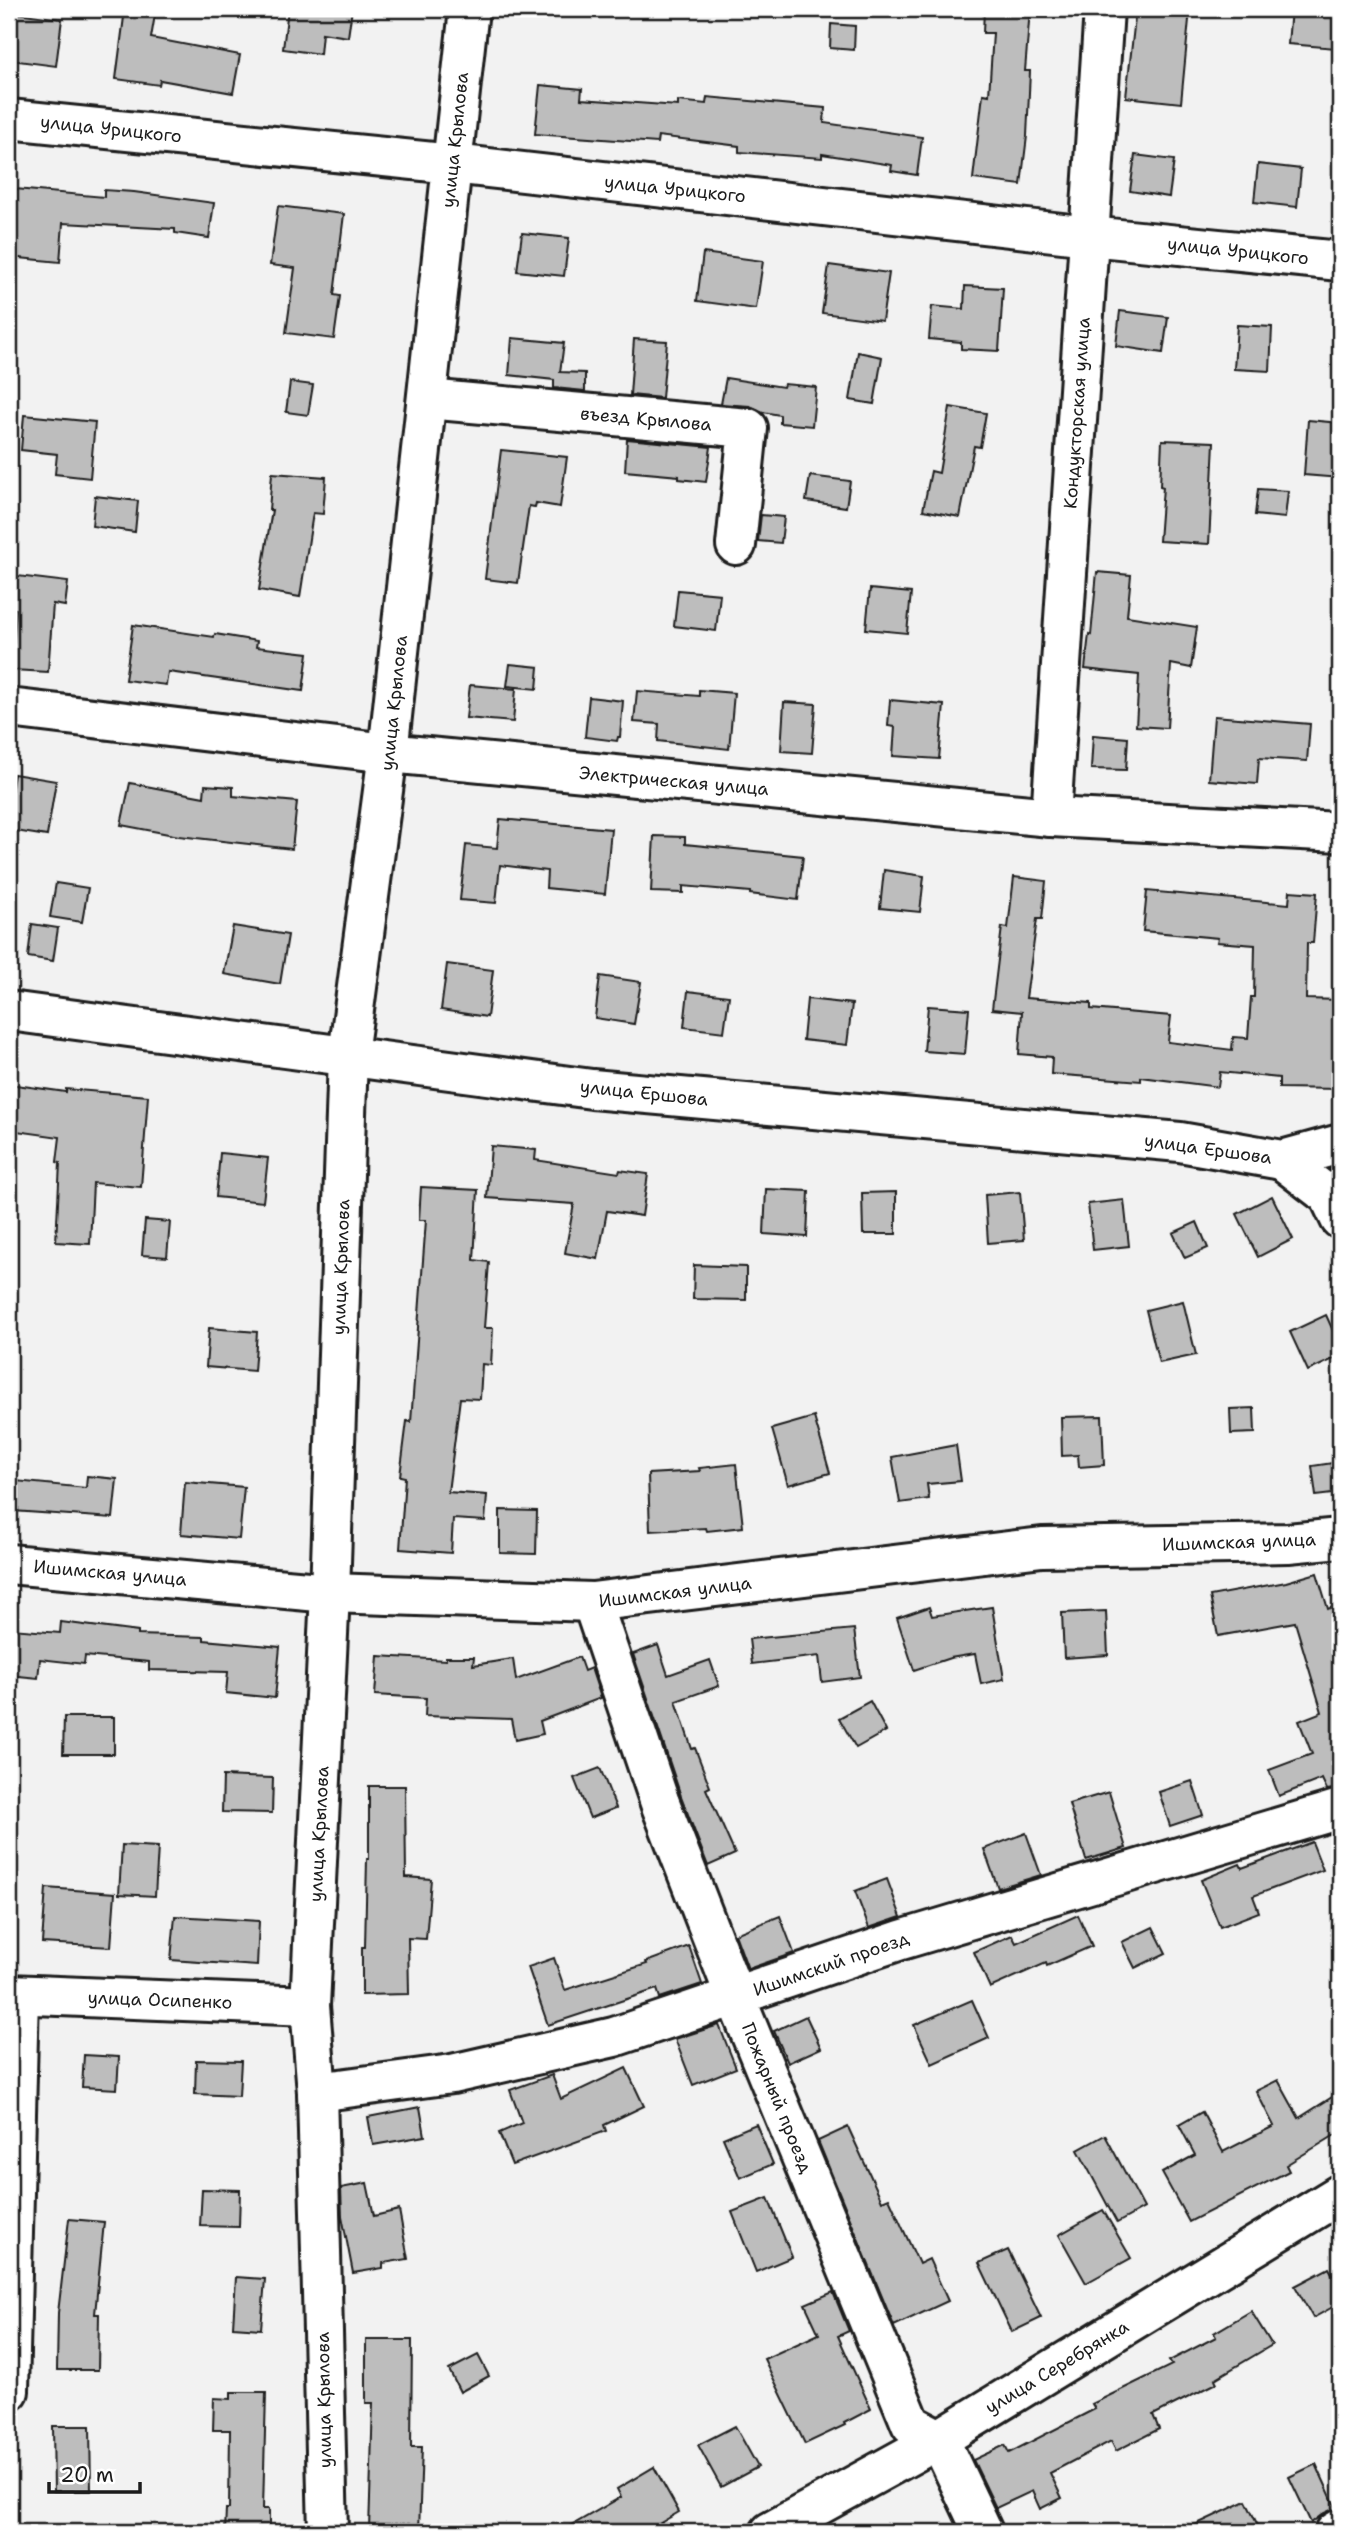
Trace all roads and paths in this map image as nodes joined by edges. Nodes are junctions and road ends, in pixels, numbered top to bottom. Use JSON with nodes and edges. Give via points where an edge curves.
{"nodes":[{"id":1,"x":470,"y":9,"type":"edge"},
{"id":2,"x":1104,"y":9,"type":"edge"},
{"id":3,"x":9,"y":119,"type":"edge"},
{"id":4,"x":453,"y":164,"type":"junction"},
{"id":5,"x":1089,"y":236,"type":"junction"},
{"id":6,"x":1340,"y":261,"type":"edge"},
{"id":7,"x":427,"y":399,"type":"junction"},
{"id":8,"x":736,"y":545,"type":"dead end"},
{"id":9,"x":9,"y":708,"type":"edge"},
{"id":10,"x":388,"y":754,"type":"junction"},
{"id":11,"x":1051,"y":817,"type":"junction"},
{"id":12,"x":1340,"y":832,"type":"edge"},
{"id":13,"x":9,"y":1011,"type":"edge"},
{"id":14,"x":348,"y":1055,"type":"junction"},
{"id":15,"x":1340,"y":1144,"type":"edge"},
{"id":16,"x":1282,"y":1160,"type":"junction"},
{"id":17,"x":1340,"y":1219,"type":"edge"},
{"id":18,"x":1340,"y":1538,"type":"edge"},
{"id":19,"x":9,"y":1563,"type":"edge"},
{"id":20,"x":330,"y":1593,"type":"junction"},
{"id":21,"x":592,"y":1602,"type":"junction"},
{"id":22,"x":1340,"y":1809,"type":"edge"},
{"id":23,"x":14,"y":1995,"type":"edge"},
{"id":24,"x":735,"y":1996,"type":"junction"},
{"id":25,"x":310,"y":2006,"type":"junction"},
{"id":26,"x":317,"y":2092,"type":"junction"},
{"id":27,"x":1340,"y":2194,"type":"edge"},
{"id":28,"x":9,"y":2391,"type":"edge"},
{"id":29,"x":939,"y":2439,"type":"junction"},
{"id":30,"x":1340,"y":2529,"type":"edge"},
{"id":31,"x":328,"y":2532,"type":"edge"},
{"id":32,"x":770,"y":2532,"type":"edge"},
{"id":33,"x":983,"y":2532,"type":"edge"},
{"id":34,"x":1335,"y":2532,"type":"edge"}],
"edges":[{"from":1,"to":4,"type":"street","name":"улица Крылова"},
{"from":2,"to":5,"type":"street","name":"Кондукторская улица"},
{"from":3,"to":4,"type":"street","name":"улица Урицкого"},
{"from":4,"to":5,"type":"street","name":"улица Урицкого"},
{"from":4,"to":7,"type":"street","name":"улица Крылова"},
{"from":5,"to":6,"type":"street","name":"улица Урицкого"},
{"from":5,"to":11,"type":"street","name":"Кондукторская улица"},
{"from":7,"to":8,"type":"street","name":"въезд Крылова","via":[[748,428]]},
{"from":7,"to":10,"type":"street","name":"улица Крылова"},
{"from":9,"to":10,"type":"street","name":"Электрическая улица"},
{"from":10,"to":11,"type":"street","name":"Электрическая улица"},
{"from":10,"to":14,"type":"street","name":"улица Крылова"},
{"from":11,"to":12,"type":"street","name":"Электрическая улица"},
{"from":13,"to":14,"type":"street","name":"улица Ершова"},
{"from":14,"to":16,"type":"street","name":"улица Ершова","via":[[592,1088],[1180,1142]]},
{"from":14,"to":20,"type":"street","name":"улица Крылова"},
{"from":15,"to":16,"type":"street"},
{"from":16,"to":17,"type":"street","via":[[1329,1196]]},
{"from":18,"to":21,"type":"street","name":"Ишимская улица","via":[[1042,1547]]},
{"from":19,"to":20,"type":"street","name":"Ишимская улица"},
{"from":20,"to":21,"type":"street","name":"Ишимская улица"},
{"from":20,"to":25,"type":"street","name":"улица Крылова"},
{"from":21,"to":24,"type":"street","name":"Пожарный проезд","via":[[660,1803]]},
{"from":22,"to":24,"type":"street","name":"Ишимский проезд","via":[[901,1940]]},
{"from":23,"to":25,"type":"street","name":"улица Осипенко"},
{"from":23,"to":28,"type":"street"},
{"from":24,"to":26,"type":"street","name":"Ишимский проезд","via":[[614,2037],[453,2074]]},
{"from":24,"to":29,"type":"street","name":"Пожарный проезд","via":[[911,2424]]},
{"from":25,"to":26,"type":"street","name":"улица Крылова"},
{"from":26,"to":31,"type":"street","name":"улица Крылова"},
{"from":27,"to":29,"type":"street","name":"улица Серебрянка"},
{"from":29,"to":32,"type":"street","name":"улица Серебрянка"},
{"from":29,"to":33,"type":"street"},
{"from":30,"to":34,"type":"street"}]}
